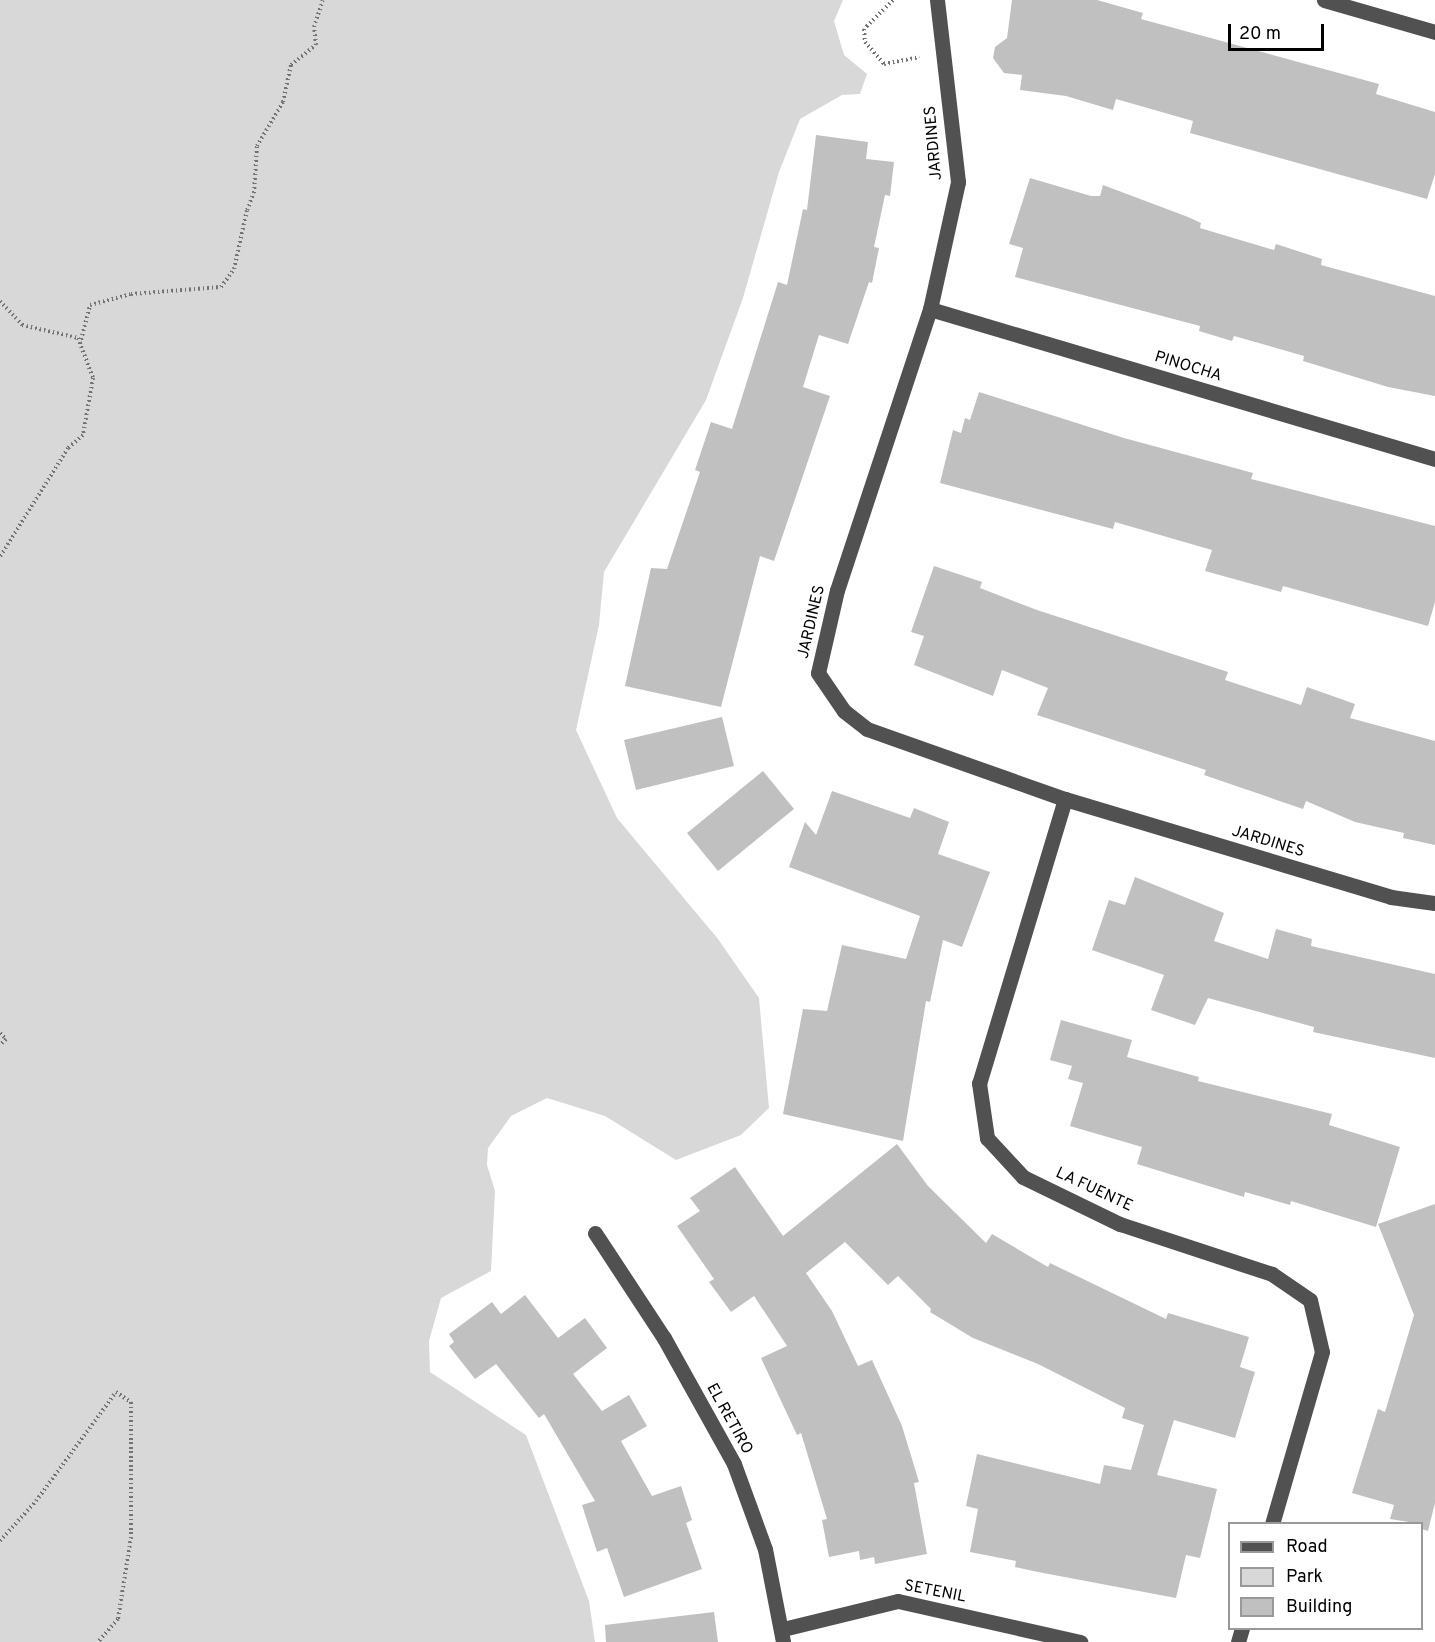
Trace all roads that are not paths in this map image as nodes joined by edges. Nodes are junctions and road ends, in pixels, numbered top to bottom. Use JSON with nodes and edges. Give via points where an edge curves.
{"nodes":[{"id":1,"x":937,"y":0,"type":"edge"},
{"id":2,"x":1324,"y":0,"type":"edge"},
{"id":3,"x":1435,"y":32,"type":"edge"},
{"id":4,"x":930,"y":309,"type":"junction"},
{"id":5,"x":1435,"y":459,"type":"edge"},
{"id":6,"x":1065,"y":799,"type":"junction"},
{"id":7,"x":1435,"y":903,"type":"edge"},
{"id":8,"x":595,"y":1233,"type":"dead end"},
{"id":9,"x":1273,"y":1522,"type":"edge"},
{"id":10,"x":783,"y":1636,"type":"edge"},
{"id":11,"x":1080,"y":1642,"type":"edge"}],
"edges":[{"from":1,"to":4,"type":"street","name":"JARDINES","via":[[958,182]]},
{"from":2,"to":3,"type":"street"},
{"from":4,"to":5,"type":"street","name":"PINOCHA"},
{"from":4,"to":6,"type":"street","name":"JARDINES","via":[[837,590],[818,673],[844,711],[867,729]]},
{"from":6,"to":7,"type":"street","name":"JARDINES","via":[[1391,897]]},
{"from":6,"to":9,"type":"street","name":"LA FUENTE","via":[[979,1083],[987,1138],[1023,1177],[1120,1224],[1272,1274],[1310,1300],[1322,1352]]},
{"from":8,"to":10,"type":"street","name":"EL RETIRO","via":[[664,1338],[734,1464],[765,1549]]},
{"from":10,"to":11,"type":"street","name":"SETENIL","via":[[898,1601]]}]}
